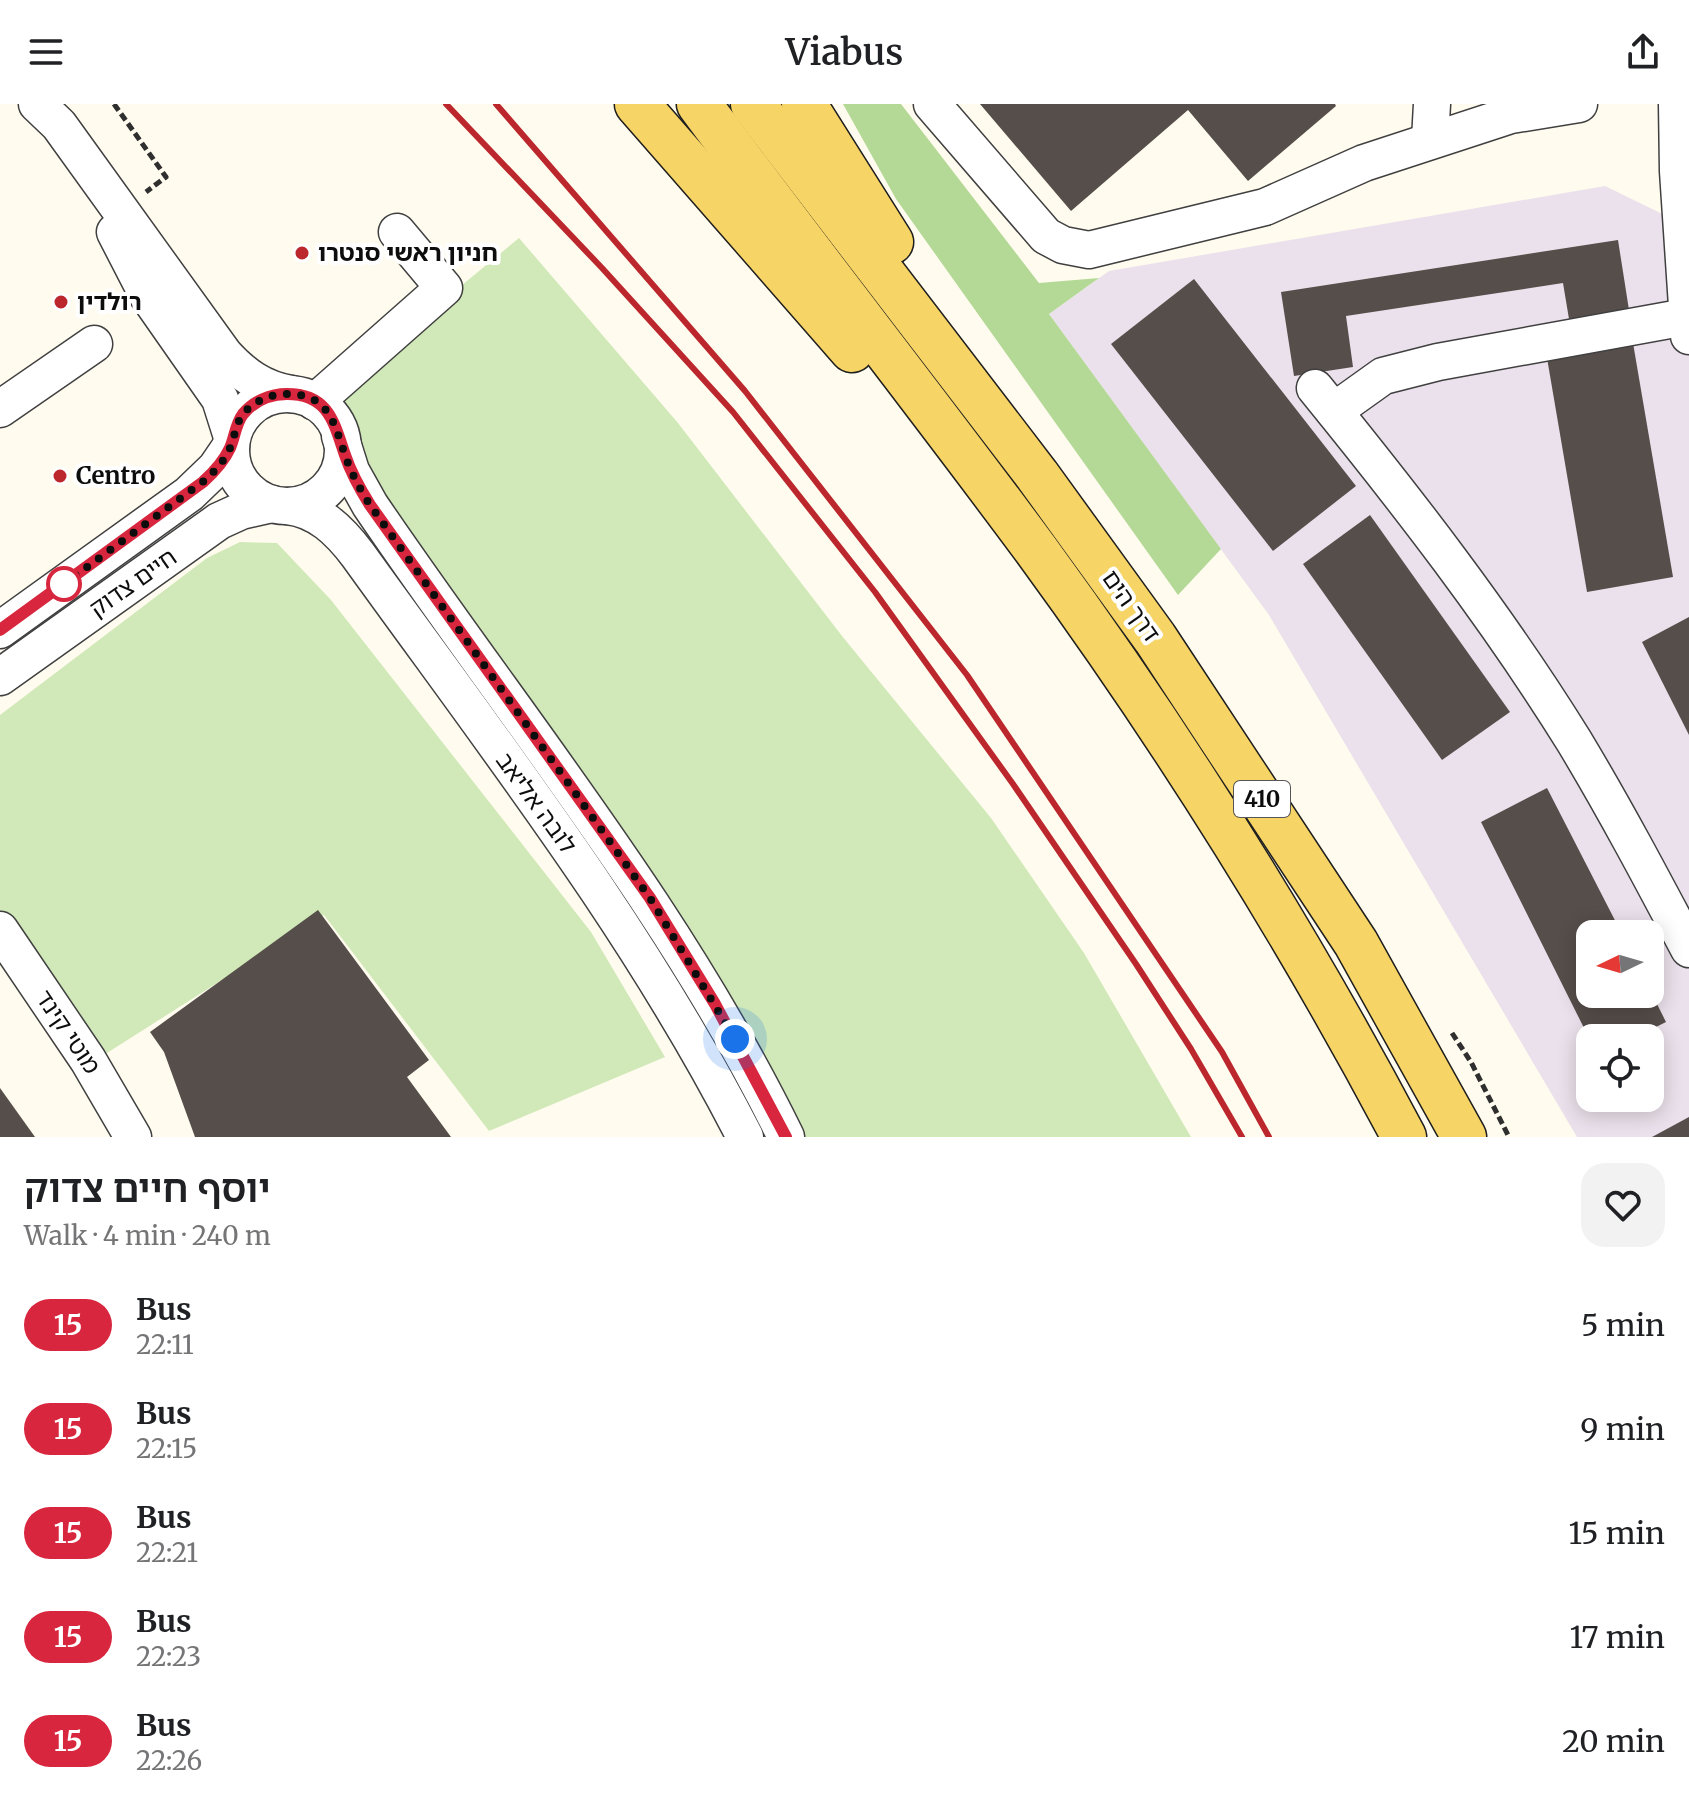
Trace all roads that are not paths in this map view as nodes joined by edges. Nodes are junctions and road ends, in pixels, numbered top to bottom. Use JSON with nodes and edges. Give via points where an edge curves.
{"nodes":[{"id":1,"x":30,"y":104,"type":"edge"},
{"id":2,"x":37,"y":104,"type":"edge"},
{"id":3,"x":637,"y":104,"type":"edge"},
{"id":4,"x":699,"y":104,"type":"edge"},
{"id":5,"x":753,"y":104,"type":"edge"},
{"id":6,"x":804,"y":104,"type":"edge"},
{"id":7,"x":932,"y":104,"type":"edge"},
{"id":8,"x":1432,"y":104,"type":"edge"},
{"id":9,"x":1579,"y":104,"type":"edge"},
{"id":10,"x":1677,"y":104,"type":"edge"},
{"id":11,"x":1430,"y":140,"type":"junction"},
{"id":12,"x":397,"y":232,"type":"dead end"},
{"id":13,"x":1688,"y":327,"type":"edge"},
{"id":14,"x":94,"y":344,"type":"dead end"},
{"id":15,"x":303,"y":398,"type":"junction"},
{"id":16,"x":0,"y":409,"type":"edge"},
{"id":17,"x":340,"y":436,"type":"junction"},
{"id":18,"x":232,"y":441,"type":"junction"},
{"id":19,"x":1037,"y":475,"type":"junction"},
{"id":20,"x":280,"y":505,"type":"junction"},
{"id":21,"x":1037,"y":552,"type":"junction"},
{"id":22,"x":0,"y":630,"type":"edge"},
{"id":23,"x":0,"y":677,"type":"edge"},
{"id":24,"x":0,"y":930,"type":"edge"},
{"id":25,"x":1689,"y":949,"type":"edge"},
{"id":26,"x":133,"y":1137,"type":"edge"},
{"id":27,"x":745,"y":1137,"type":"edge"},
{"id":28,"x":786,"y":1137,"type":"edge"},
{"id":29,"x":1404,"y":1137,"type":"edge"},
{"id":30,"x":1464,"y":1137,"type":"edge"}],
"edges":[{"from":1,"to":18,"type":"street","via":[[52,144],[114,229],[152,303],[217,393]]},
{"from":2,"to":15,"type":"street","via":[[59,125],[224,354],[272,391]]},
{"from":3,"to":21,"type":"main road"},
{"from":4,"to":21,"type":"main road","name":"דרך הים","number":"410"},
{"from":5,"to":19,"type":"main road","name":"דרך הים","number":"410"},
{"from":6,"to":19,"type":"main road"},
{"from":7,"to":11,"type":"street","via":[[1046,236],[1089,250],[1265,207]]},
{"from":8,"to":11,"type":"street"},
{"from":9,"to":11,"type":"street","via":[[1511,115]]},
{"from":10,"to":13,"type":"street"},
{"from":12,"to":15,"type":"street","via":[[444,288]]},
{"from":13,"to":25,"type":"street","via":[[1438,362],[1324,399],[1443,548],[1574,741]]},
{"from":14,"to":16,"type":"street"},
{"from":15,"to":17,"type":"street","via":[[334,420]]},
{"from":15,"to":18,"type":"street","via":[[273,395],[250,407]]},
{"from":17,"to":20,"type":"street","via":[[341,461],[331,484],[311,500]]},
{"from":17,"to":28,"type":"street","name":"לובה אליאב","via":[[370,505],[625,862],[694,969]]},
{"from":18,"to":20,"type":"street","via":[[232,463],[244,486]]},
{"from":18,"to":22,"type":"street","name":"חיים צדוק","via":[[194,491]]},
{"from":19,"to":30,"type":"main road","name":"דרך הים","number":"410","via":[[1155,638],[1320,887]]},
{"from":20,"to":23,"type":"street","name":"חיים צדוק","via":[[224,518]]},
{"from":20,"to":27,"type":"street","name":"לובה אליאב","via":[[300,507],[321,518],[358,555],[621,923],[687,1028]]},
{"from":21,"to":29,"type":"main road","name":"דרך הים","number":"410","via":[[1221,821],[1319,982]]},
{"from":24,"to":26,"type":"street","name":"מוטי קינד"}]}
